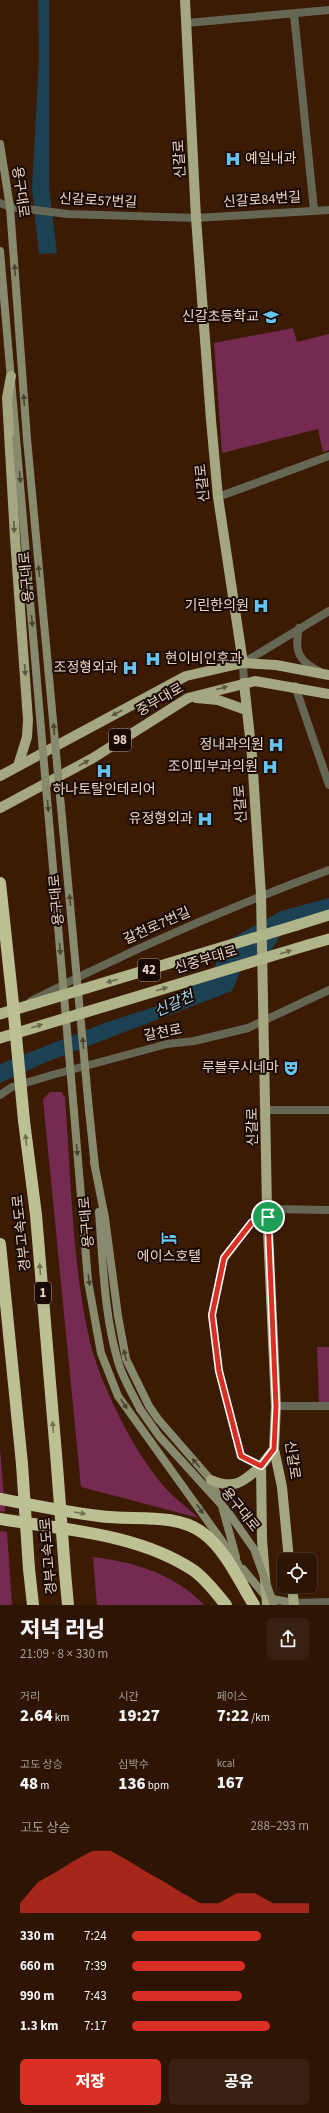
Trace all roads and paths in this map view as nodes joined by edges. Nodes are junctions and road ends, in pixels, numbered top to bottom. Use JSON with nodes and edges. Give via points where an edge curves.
{"nodes":[{"id":1,"x":185,"y":0,"type":"edge"},
{"id":2,"x":329,"y":10,"type":"edge"},
{"id":3,"x":294,"y":14,"type":"junction"},
{"id":4,"x":187,"y":23,"type":"junction"},
{"id":5,"x":0,"y":144,"type":"edge"},
{"id":6,"x":0,"y":203,"type":"edge"},
{"id":7,"x":10,"y":207,"type":"junction"},
{"id":8,"x":314,"y":210,"type":"junction"},
{"id":9,"x":329,"y":210,"type":"edge"},
{"id":10,"x":196,"y":218,"type":"junction"},
{"id":11,"x":0,"y":251,"type":"edge"},
{"id":12,"x":11,"y":376,"type":"junction"},
{"id":13,"x":329,"y":456,"type":"edge"},
{"id":14,"x":218,"y":497,"type":"junction"},
{"id":15,"x":329,"y":611,"type":"edge"},
{"id":16,"x":299,"y":628,"type":"junction"},
{"id":17,"x":243,"y":663,"type":"junction"},
{"id":18,"x":326,"y":674,"type":"edge"},
{"id":19,"x":244,"y":683,"type":"junction"},
{"id":20,"x":295,"y":686,"type":"junction"},
{"id":21,"x":329,"y":694,"type":"edge"},
{"id":22,"x":188,"y":698,"type":"junction"},
{"id":23,"x":246,"y":710,"type":"junction"},
{"id":24,"x":18,"y":766,"type":"junction"},
{"id":25,"x":0,"y":776,"type":"edge"},
{"id":26,"x":329,"y":785,"type":"edge"},
{"id":27,"x":0,"y":808,"type":"edge"},
{"id":28,"x":329,"y":870,"type":"edge"},
{"id":29,"x":0,"y":883,"type":"edge"},
{"id":30,"x":261,"y":900,"type":"junction"},
{"id":31,"x":329,"y":915,"type":"edge"},
{"id":32,"x":329,"y":939,"type":"edge"},
{"id":33,"x":329,"y":990,"type":"edge"},
{"id":34,"x":0,"y":1015,"type":"edge"},
{"id":35,"x":265,"y":1020,"type":"junction"},
{"id":36,"x":0,"y":1038,"type":"edge"},
{"id":37,"x":0,"y":1095,"type":"edge"},
{"id":38,"x":267,"y":1110,"type":"junction"},
{"id":39,"x":329,"y":1110,"type":"edge"},
{"id":40,"x":94,"y":1162,"type":"junction"},
{"id":41,"x":329,"y":1210,"type":"edge"},
{"id":42,"x":268,"y":1213,"type":"junction"},
{"id":43,"x":0,"y":1244,"type":"edge"},
{"id":44,"x":276,"y":1406,"type":"junction"},
{"id":45,"x":329,"y":1406,"type":"edge"},
{"id":46,"x":274,"y":1449,"type":"junction"},
{"id":47,"x":261,"y":1466,"type":"junction"},
{"id":48,"x":211,"y":1480,"type":"junction"},
{"id":49,"x":0,"y":1499,"type":"edge"},
{"id":50,"x":0,"y":1520,"type":"edge"},
{"id":51,"x":288,"y":1553,"type":"edge"},
{"id":52,"x":237,"y":1562,"type":"junction"},
{"id":53,"x":30,"y":1569,"type":"junction"},
{"id":54,"x":293,"y":1593,"type":"edge"},
{"id":55,"x":329,"y":1602,"type":"edge"},
{"id":56,"x":269,"y":1603,"type":"edge"},
{"id":57,"x":294,"y":1604,"type":"edge"},
{"id":58,"x":28,"y":1605,"type":"edge"},
{"id":59,"x":34,"y":1605,"type":"edge"},
{"id":60,"x":68,"y":1605,"type":"edge"},
{"id":61,"x":226,"y":1605,"type":"edge"},
{"id":62,"x":254,"y":1605,"type":"edge"}],
"edges":[{"from":1,"to":4,"type":"main road","name":"신갈로"},
{"from":2,"to":3,"type":"street"},
{"from":3,"to":4,"type":"street"},
{"from":3,"to":8,"type":"street"},
{"from":4,"to":10,"type":"main road","name":"신갈로"},
{"from":5,"to":7,"type":"main road","name":"용구대로"},
{"from":6,"to":7,"type":"street","name":"신갈로57번길"},
{"from":7,"to":10,"type":"street","name":"신갈로57번길","via":[[60,213]]},
{"from":40,"to":7,"type":"main road","name":"용구대로","one_way":true,"bridge":true,"via":[[27,439]]},
{"from":8,"to":9,"type":"street","name":"신갈로84번길"},
{"from":8,"to":10,"type":"street","name":"신갈로84번길"},
{"from":10,"to":14,"type":"main road","name":"신갈로"},
{"from":11,"to":12,"type":"main road","name":"용구대로"},
{"from":12,"to":24,"type":"main road","one_way":true,"via":[[7,398],[28,720],[27,737]]},
{"from":12,"to":52,"type":"main road","name":"용구대로","one_way":true,"bridge":true,"via":[[88,1281],[101,1353],[118,1396]]},
{"from":13,"to":14,"type":"street"},
{"from":14,"to":17,"type":"main road","name":"신갈로"},
{"from":15,"to":16,"type":"street"},
{"from":16,"to":17,"type":"street"},
{"from":16,"to":18,"type":"street","via":[[296,647],[299,656],[311,668]]},
{"from":17,"to":18,"type":"main road","name":"중부대로","number":"98","via":[[276,665]]},
{"from":17,"to":19,"type":"street","name":"신갈로"},
{"from":17,"to":24,"type":"main road","name":"중부대로","number":"98","one_way":true,"via":[[186,676]]},
{"from":19,"to":20,"type":"main road","name":"중부대로","number":"98","via":[[255,681]]},
{"from":22,"to":19,"type":"main road","name":"중부대로","number":"98","one_way":true},
{"from":19,"to":23,"type":"main road","name":"신갈로"},
{"from":20,"to":21,"type":"main road","name":"중부대로","number":"98"},
{"from":20,"to":26,"type":"street"},
{"from":22,"to":23,"type":"main road","via":[[218,700]]},
{"from":27,"to":22,"type":"main road","name":"중부대로","number":"98","one_way":true,"via":[[93,758]]},
{"from":23,"to":30,"type":"main road","name":"신갈로","via":[[252,756]]},
{"from":24,"to":25,"type":"main road","name":"중부대로","number":"98"},
{"from":28,"to":30,"type":"street","name":"갈천로7번길"},
{"from":60,"to":29,"type":"highway","name":"경부고속도로","number":"1","one_way":true,"bridge":true,"via":[[36,1215]]},
{"from":30,"to":34,"type":"street","name":"갈천로7번길","via":[[100,965]]},
{"from":30,"to":35,"type":"main road","name":"신갈로","bridge":true},
{"from":31,"to":34,"type":"highway","name":"신중부대로","number":"42","one_way":true,"bridge":true},
{"from":36,"to":32,"type":"highway","name":"신중부대로","number":"42","one_way":true,"bridge":true},
{"from":33,"to":35,"type":"street","name":"갈천로"},
{"from":35,"to":37,"type":"street","name":"갈천로","via":[[230,1033],[167,1044],[52,1075],[12,1088]]},
{"from":35,"to":38,"type":"main road","name":"신갈로"},
{"from":38,"to":39,"type":"street"},
{"from":38,"to":42,"type":"main road","name":"신갈로"},
{"from":48,"to":40,"type":"main road","one_way":true,"via":[[158,1420],[126,1359]]},
{"from":40,"to":56,"type":"main road","name":"용구대로","bridge":true,"via":[[106,1301],[120,1366],[140,1409],[159,1436],[228,1512],[254,1549]]},
{"from":41,"to":42,"type":"street"},
{"from":42,"to":44,"type":"main road","name":"신갈로"},
{"from":42,"to":47,"type":"street","via":[[252,1222],[224,1258],[212,1315],[219,1371],[241,1456]]},
{"from":43,"to":53,"type":"highway","name":"경부고속도로","bridge":true},
{"from":44,"to":45,"type":"street"},
{"from":44,"to":46,"type":"main road","name":"신갈로"},
{"from":46,"to":47,"type":"main road"},
{"from":46,"to":51,"type":"main road","name":"신갈로","via":[[282,1487]]},
{"from":47,"to":48,"type":"main road","via":[[246,1480],[234,1485],[224,1485]]},
{"from":47,"to":56,"type":"main road","via":[[262,1539]]},
{"from":48,"to":52,"type":"main road","via":[[222,1506]]},
{"from":49,"to":62,"type":"highway","one_way":true,"via":[[99,1516],[170,1519],[186,1523],[215,1544]]},
{"from":50,"to":61,"type":"highway","via":[[105,1537],[145,1547],[194,1571],[212,1587]]},
{"from":52,"to":56,"type":"main road"},
{"from":52,"to":62,"type":"main road","name":"용구대로"},
{"from":53,"to":58,"type":"highway"},
{"from":53,"to":59,"type":"highway","name":"경부고속도로"},
{"from":54,"to":57,"type":"main road"},
{"from":55,"to":57,"type":"street"},
{"from":56,"to":57,"type":"main road"}]}
